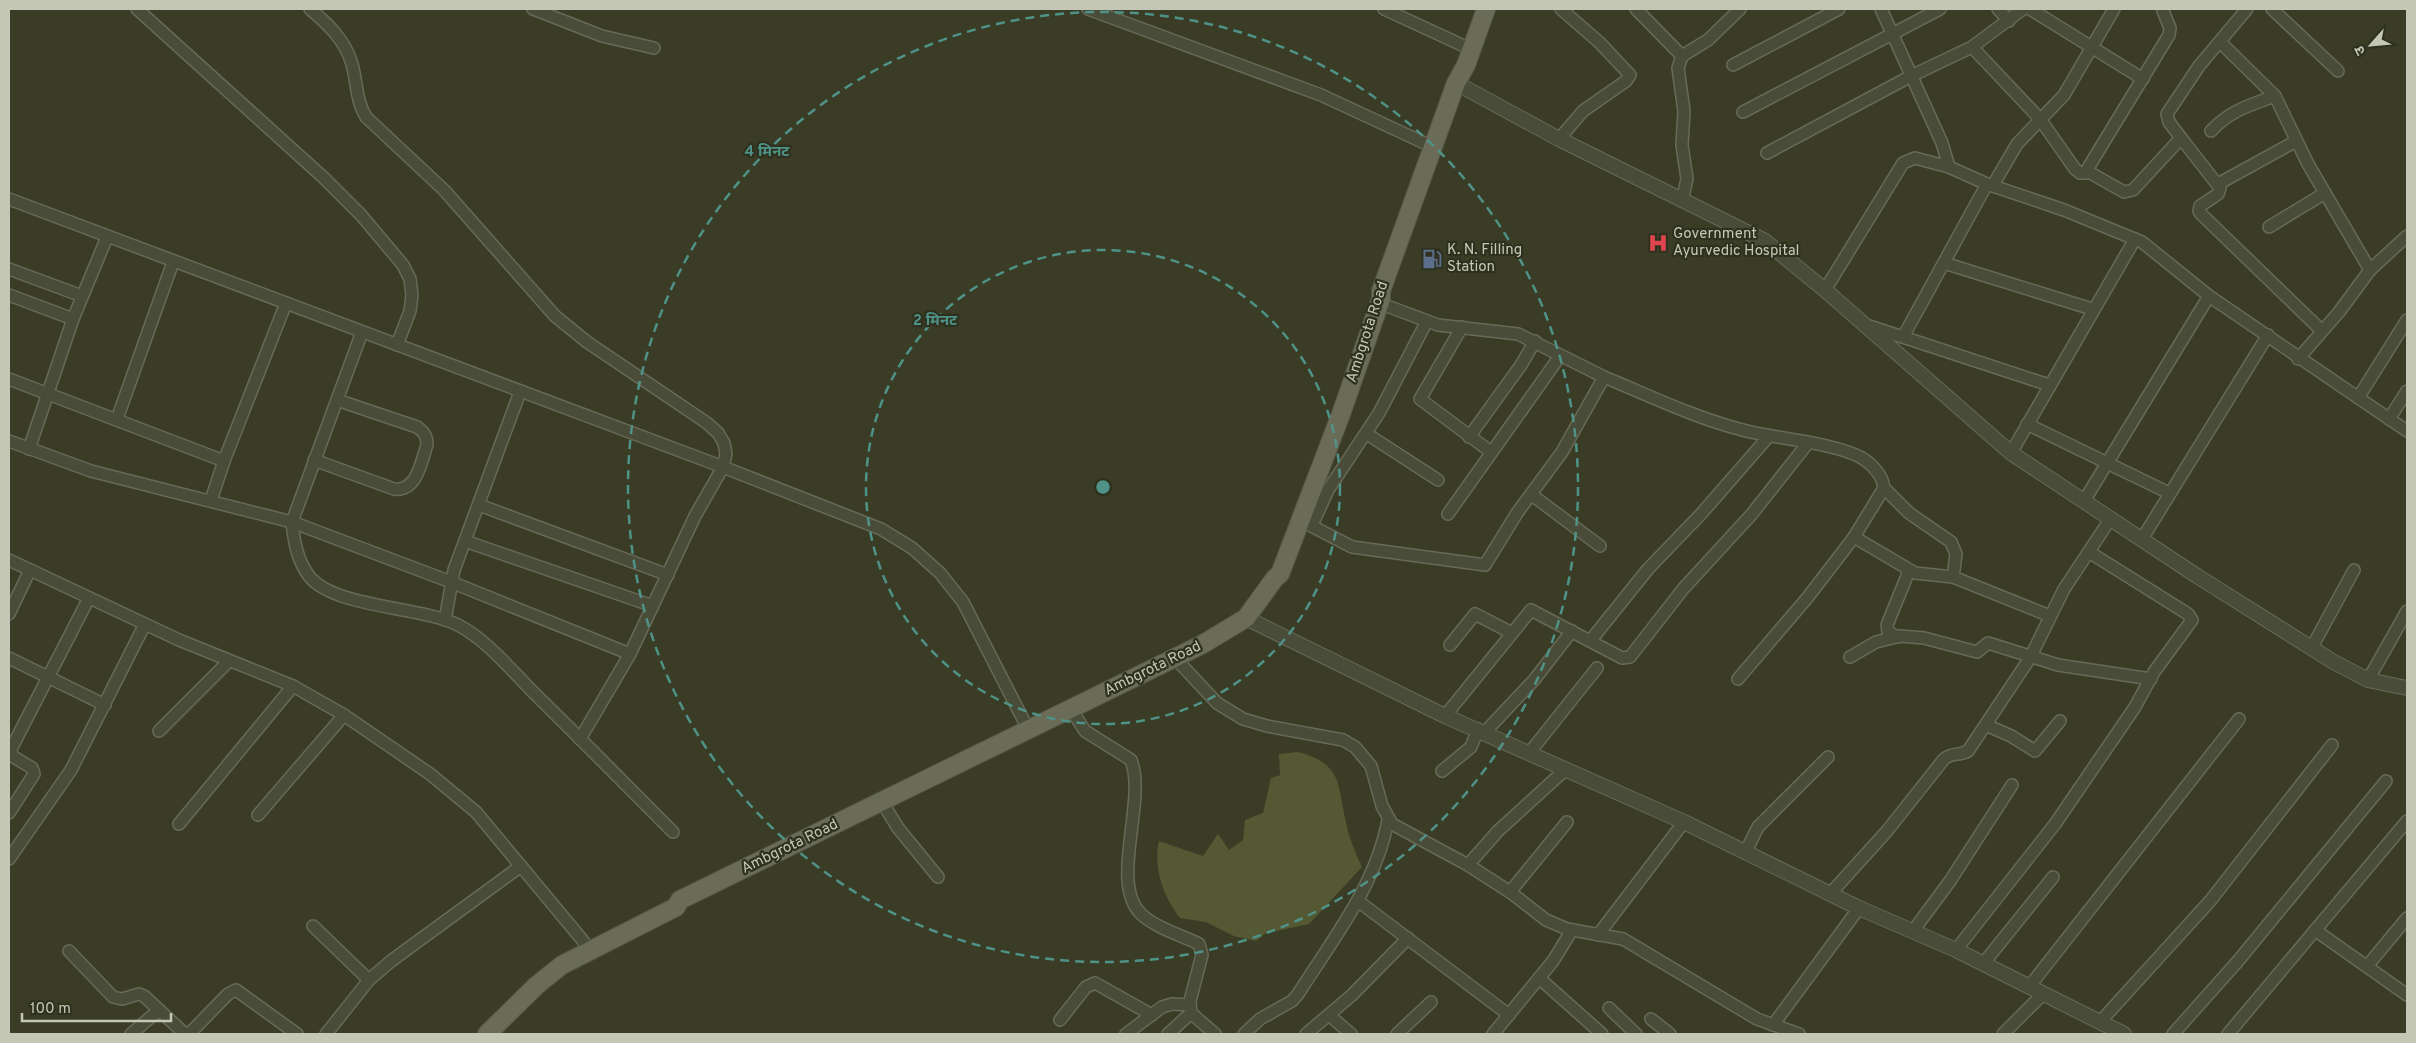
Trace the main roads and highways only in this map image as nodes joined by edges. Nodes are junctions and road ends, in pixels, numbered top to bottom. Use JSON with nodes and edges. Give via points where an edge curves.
{"nodes":[{"id":1,"x":1477,"y":9,"type":"edge"},
{"id":2,"x":1486,"y":9,"type":"edge"},
{"id":3,"x":1458,"y":78,"type":"junction"},
{"id":4,"x":1380,"y":300,"type":"junction"},
{"id":5,"x":1275,"y":578,"type":"junction"},
{"id":6,"x":680,"y":900,"type":"junction"},
{"id":7,"x":474,"y":1034,"type":"edge"},
{"id":8,"x":487,"y":1034,"type":"edge"}],
"edges":[{"from":1,"to":3,"type":"main road","via":[[1457,66]]},
{"from":2,"to":3,"type":"main road","name":"Ambgrota Road","via":[[1466,65]]},
{"from":3,"to":4,"type":"main road","name":"Ambgrota Road"},
{"from":4,"to":5,"type":"main road","name":"Ambgrota Road","via":[[1306,522],[1282,571]]},
{"from":4,"to":5,"type":"main road","via":[[1376,297],[1366,319],[1290,520]]},
{"from":5,"to":6,"type":"main road","name":"Ambgrota Road","via":[[1246,618],[1210,640]]},
{"from":6,"to":7,"type":"main road","via":[[672,899],[546,964]]},
{"from":6,"to":8,"type":"main road","name":"Ambgrota Road","via":[[676,907],[555,970]]}]}
